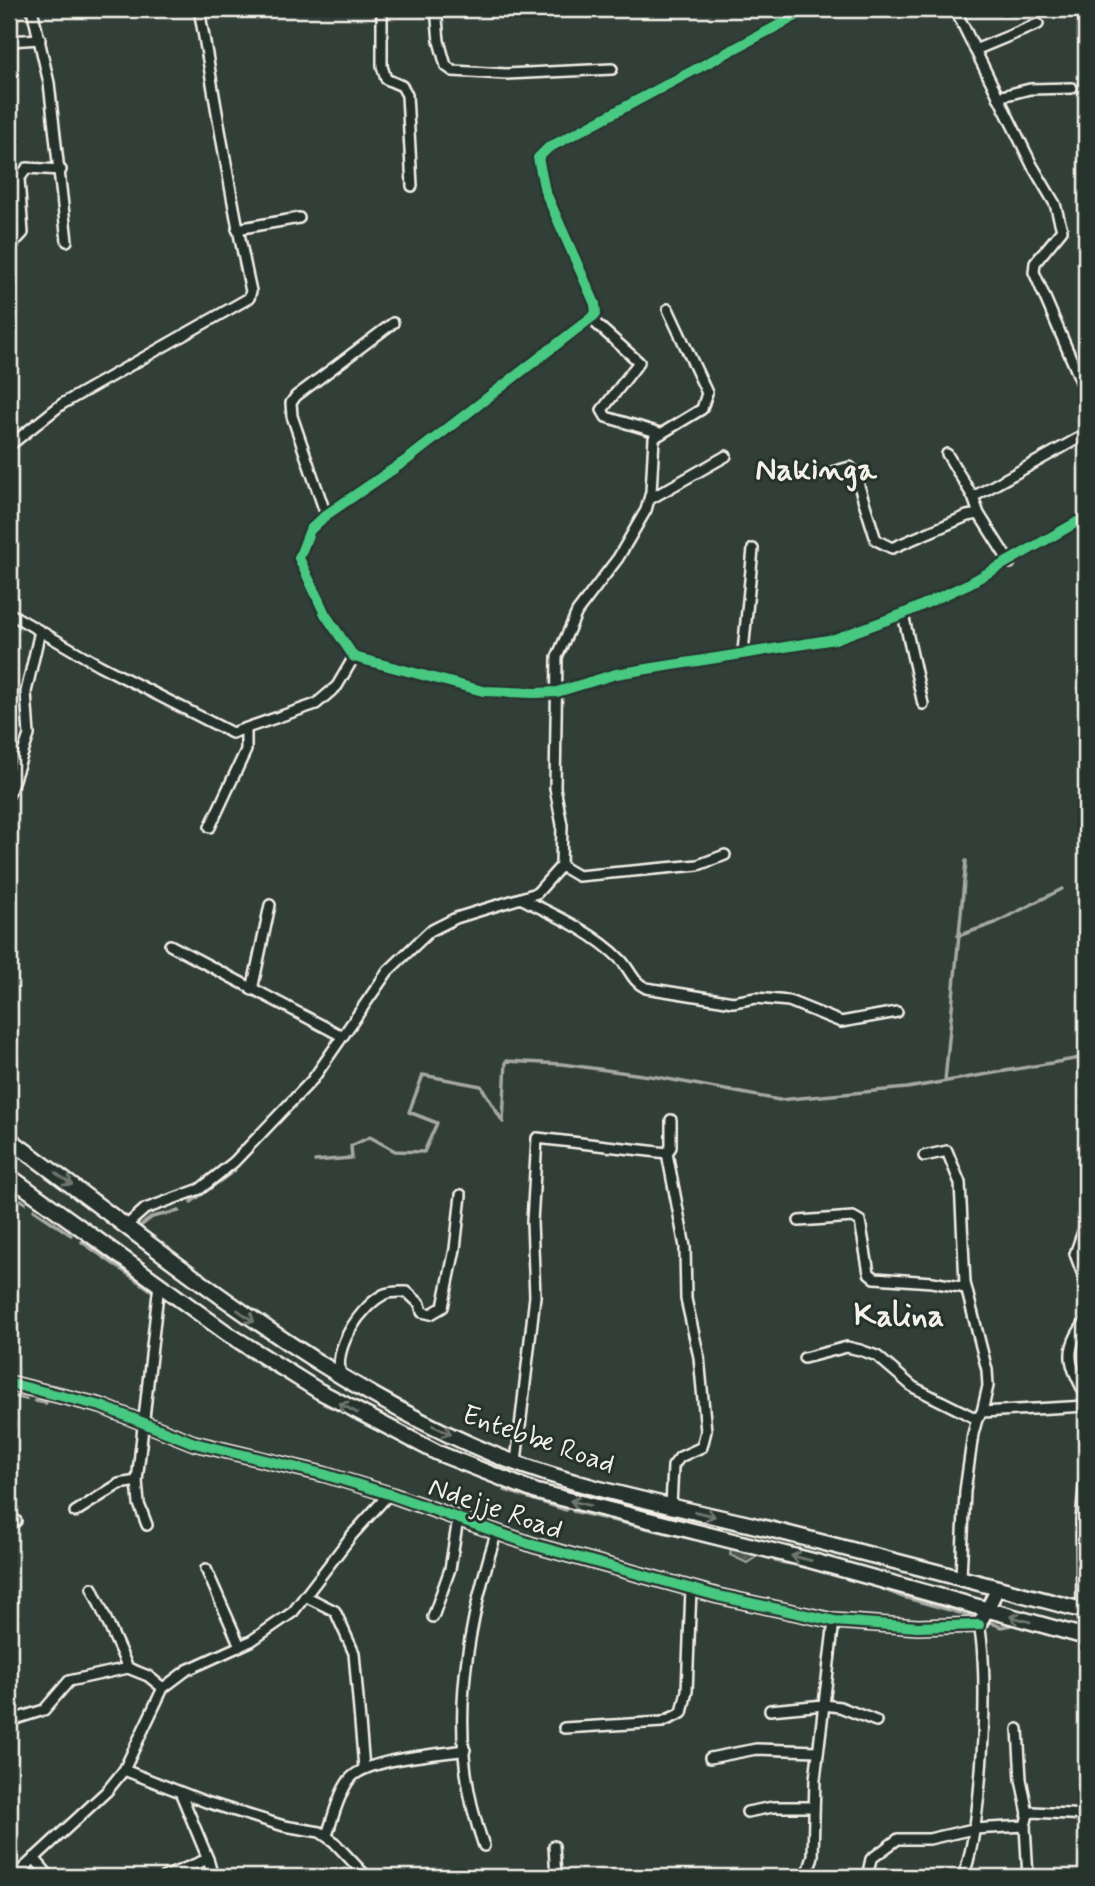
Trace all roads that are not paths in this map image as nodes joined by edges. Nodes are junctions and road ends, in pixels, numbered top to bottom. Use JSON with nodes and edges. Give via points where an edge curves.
{"nodes":[{"id":1,"x":32,"y":9,"type":"edge"},
{"id":2,"x":199,"y":9,"type":"edge"},
{"id":3,"x":382,"y":9,"type":"edge"},
{"id":4,"x":436,"y":9,"type":"edge"},
{"id":5,"x":809,"y":9,"type":"edge"},
{"id":6,"x":956,"y":9,"type":"edge"},
{"id":7,"x":1038,"y":24,"type":"dead end"},
{"id":8,"x":40,"y":39,"type":"junction"},
{"id":9,"x":9,"y":41,"type":"edge"},
{"id":10,"x":975,"y":50,"type":"junction"},
{"id":11,"x":612,"y":69,"type":"dead end"},
{"id":12,"x":1072,"y":88,"type":"dead end"},
{"id":13,"x":998,"y":97,"type":"junction"},
{"id":14,"x":61,"y":170,"type":"junction"},
{"id":15,"x":412,"y":186,"type":"dead end"},
{"id":16,"x":299,"y":218,"type":"dead end"},
{"id":17,"x":237,"y":229,"type":"junction"},
{"id":18,"x":67,"y":241,"type":"dead end"},
{"id":19,"x":9,"y":248,"type":"edge"},
{"id":20,"x":668,"y":309,"type":"dead end"},
{"id":21,"x":593,"y":320,"type":"junction"},
{"id":22,"x":393,"y":323,"type":"dead end"},
{"id":23,"x":1086,"y":393,"type":"edge"},
{"id":24,"x":660,"y":432,"type":"junction"},
{"id":25,"x":1086,"y":434,"type":"edge"},
{"id":26,"x":9,"y":446,"type":"edge"},
{"id":27,"x":947,"y":454,"type":"dead end"},
{"id":28,"x":726,"y":456,"type":"dead end"},
{"id":29,"x":821,"y":475,"type":"dead end"},
{"id":30,"x":973,"y":497,"type":"junction"},
{"id":31,"x":650,"y":499,"type":"junction"},
{"id":32,"x":979,"y":514,"type":"junction"},
{"id":33,"x":326,"y":515,"type":"junction"},
{"id":34,"x":1086,"y":517,"type":"edge"},
{"id":35,"x":753,"y":549,"type":"dead end"},
{"id":36,"x":1010,"y":563,"type":"junction"},
{"id":37,"x":9,"y":612,"type":"edge"},
{"id":38,"x":903,"y":614,"type":"junction"},
{"id":39,"x":40,"y":631,"type":"junction"},
{"id":40,"x":743,"y":652,"type":"junction"},
{"id":41,"x":354,"y":657,"type":"junction"},
{"id":42,"x":557,"y":692,"type":"junction"},
{"id":43,"x":923,"y":704,"type":"dead end"},
{"id":44,"x":246,"y":730,"type":"junction"},
{"id":45,"x":9,"y":794,"type":"edge"},
{"id":46,"x":210,"y":827,"type":"dead end"},
{"id":47,"x":725,"y":855,"type":"dead end"},
{"id":48,"x":561,"y":866,"type":"junction"},
{"id":49,"x":522,"y":899,"type":"junction"},
{"id":50,"x":270,"y":905,"type":"dead end"},
{"id":51,"x":170,"y":945,"type":"dead end"},
{"id":52,"x":252,"y":990,"type":"junction"},
{"id":53,"x":897,"y":1012,"type":"dead end"},
{"id":54,"x":342,"y":1037,"type":"junction"},
{"id":55,"x":671,"y":1120,"type":"dead end"},
{"id":56,"x":9,"y":1139,"type":"edge"},
{"id":57,"x":667,"y":1153,"type":"junction"},
{"id":58,"x":924,"y":1156,"type":"dead end"},
{"id":59,"x":9,"y":1175,"type":"edge"},
{"id":60,"x":460,"y":1195,"type":"dead end"},
{"id":61,"x":799,"y":1221,"type":"dead end"},
{"id":62,"x":1086,"y":1223,"type":"edge"},
{"id":63,"x":130,"y":1227,"type":"junction"},
{"id":64,"x":1086,"y":1283,"type":"edge"},
{"id":65,"x":159,"y":1284,"type":"junction"},
{"id":66,"x":966,"y":1288,"type":"junction"},
{"id":67,"x":1086,"y":1321,"type":"edge"},
{"id":68,"x":804,"y":1359,"type":"dead end"},
{"id":69,"x":342,"y":1376,"type":"junction"},
{"id":70,"x":9,"y":1383,"type":"edge"},
{"id":71,"x":1086,"y":1396,"type":"edge"},
{"id":72,"x":1086,"y":1406,"type":"edge"},
{"id":73,"x":979,"y":1416,"type":"junction"},
{"id":74,"x":146,"y":1424,"type":"junction"},
{"id":75,"x":516,"y":1462,"type":"junction"},
{"id":76,"x":1086,"y":1468,"type":"edge"},
{"id":77,"x":138,"y":1480,"type":"junction"},
{"id":78,"x":389,"y":1494,"type":"junction"},
{"id":79,"x":671,"y":1506,"type":"junction"},
{"id":80,"x":75,"y":1512,"type":"dead end"},
{"id":81,"x":9,"y":1514,"type":"edge"},
{"id":82,"x":458,"y":1519,"type":"junction"},
{"id":83,"x":16,"y":1521,"type":"dead end"},
{"id":84,"x":148,"y":1525,"type":"dead end"},
{"id":85,"x":496,"y":1534,"type":"junction"},
{"id":86,"x":206,"y":1569,"type":"dead end"},
{"id":87,"x":961,"y":1577,"type":"junction"},
{"id":88,"x":92,"y":1588,"type":"dead end"},
{"id":89,"x":691,"y":1588,"type":"junction"},
{"id":90,"x":998,"y":1588,"type":"junction"},
{"id":91,"x":305,"y":1596,"type":"junction"},
{"id":92,"x":987,"y":1610,"type":"junction"},
{"id":93,"x":1084,"y":1610,"type":"edge"},
{"id":94,"x":433,"y":1617,"type":"dead end"},
{"id":95,"x":834,"y":1621,"type":"junction"},
{"id":96,"x":979,"y":1625,"type":"junction"},
{"id":97,"x":1086,"y":1637,"type":"edge"},
{"id":98,"x":240,"y":1646,"type":"junction"},
{"id":99,"x":128,"y":1668,"type":"junction"},
{"id":100,"x":163,"y":1688,"type":"junction"},
{"id":101,"x":824,"y":1705,"type":"junction"},
{"id":102,"x":771,"y":1710,"type":"dead end"},
{"id":103,"x":9,"y":1721,"type":"edge"},
{"id":104,"x":876,"y":1721,"type":"dead end"},
{"id":105,"x":564,"y":1728,"type":"dead end"},
{"id":106,"x":1018,"y":1729,"type":"dead end"},
{"id":107,"x":465,"y":1750,"type":"junction"},
{"id":108,"x":818,"y":1751,"type":"junction"},
{"id":109,"x":710,"y":1758,"type":"dead end"},
{"id":110,"x":364,"y":1768,"type":"junction"},
{"id":111,"x":124,"y":1770,"type":"junction"},
{"id":112,"x":181,"y":1794,"type":"junction"},
{"id":113,"x":813,"y":1807,"type":"junction"},
{"id":114,"x":747,"y":1812,"type":"dead end"},
{"id":115,"x":1028,"y":1814,"type":"junction"},
{"id":116,"x":1086,"y":1815,"type":"edge"},
{"id":117,"x":1025,"y":1826,"type":"junction"},
{"id":118,"x":973,"y":1829,"type":"junction"},
{"id":119,"x":327,"y":1835,"type":"junction"},
{"id":120,"x":484,"y":1846,"type":"dead end"},
{"id":121,"x":554,"y":1846,"type":"dead end"},
{"id":122,"x":34,"y":1858,"type":"junction"},
{"id":123,"x":208,"y":1859,"type":"junction"},
{"id":124,"x":14,"y":1877,"type":"edge"},
{"id":125,"x":50,"y":1877,"type":"edge"},
{"id":126,"x":164,"y":1877,"type":"edge"},
{"id":127,"x":213,"y":1877,"type":"edge"},
{"id":128,"x":366,"y":1877,"type":"edge"},
{"id":129,"x":556,"y":1877,"type":"edge"},
{"id":130,"x":807,"y":1877,"type":"edge"},
{"id":131,"x":867,"y":1877,"type":"edge"},
{"id":132,"x":963,"y":1877,"type":"edge"},
{"id":133,"x":1028,"y":1877,"type":"edge"}],
"edges":[{"from":1,"to":8,"type":"street"},
{"from":2,"to":17,"type":"street"},
{"from":3,"to":15,"type":"street","via":[[382,66],[386,79],[402,86],[407,95]]},
{"from":4,"to":11,"type":"street","via":[[443,56],[453,71],[506,74]]},
{"from":5,"to":21,"type":"street","via":[[636,99],[538,158],[545,191],[595,304]]},
{"from":6,"to":10,"type":"street"},
{"from":7,"to":10,"type":"street"},
{"from":8,"to":9,"type":"street"},
{"from":8,"to":14,"type":"street"},
{"from":10,"to":13,"type":"street"},
{"from":12,"to":13,"type":"street","via":[[1030,89]]},
{"from":13,"to":23,"type":"street","via":[[1055,204],[1062,226],[1060,235],[1035,263],[1034,272]]},
{"from":14,"to":18,"type":"street"},
{"from":14,"to":19,"type":"street","via":[[23,171],[19,179],[23,233]]},
{"from":16,"to":17,"type":"street"},
{"from":17,"to":26,"type":"street","via":[[251,291],[244,303],[62,404]]},
{"from":20,"to":24,"type":"street","via":[[707,393],[702,409]]},
{"from":21,"to":24,"type":"street","via":[[639,362],[602,410],[606,417]]},
{"from":21,"to":33,"type":"street"},
{"from":22,"to":33,"type":"street","via":[[291,403]]},
{"from":24,"to":31,"type":"street","via":[[654,442]]},
{"from":25,"to":30,"type":"street"},
{"from":27,"to":30,"type":"street"},
{"from":28,"to":31,"type":"street"},
{"from":29,"to":32,"type":"street","via":[[850,467],[855,472],[876,540],[892,548]]},
{"from":30,"to":32,"type":"street"},
{"from":31,"to":42,"type":"street","via":[[618,558],[565,634],[554,674]]},
{"from":32,"to":36,"type":"street"},
{"from":33,"to":41,"type":"street","via":[[310,530],[299,558],[325,614]]},
{"from":34,"to":36,"type":"street"},
{"from":35,"to":40,"type":"street"},
{"from":36,"to":38,"type":"street"},
{"from":37,"to":39,"type":"street"},
{"from":38,"to":40,"type":"street","via":[[835,639]]},
{"from":38,"to":43,"type":"street"},
{"from":39,"to":44,"type":"street","via":[[210,724],[232,733]]},
{"from":39,"to":45,"type":"street","via":[[26,692],[29,735]]},
{"from":40,"to":42,"type":"street","via":[[616,674]]},
{"from":41,"to":42,"type":"street","via":[[483,691]]},
{"from":41,"to":44,"type":"street","via":[[329,696]]},
{"from":42,"to":48,"type":"street","via":[[555,788],[562,825]]},
{"from":44,"to":46,"type":"street","via":[[246,750]]},
{"from":47,"to":48,"type":"street","via":[[698,865],[578,876]]},
{"from":48,"to":49,"type":"street","via":[[537,893]]},
{"from":49,"to":53,"type":"street","via":[[559,917],[621,960],[635,983],[646,988],[733,1002],[756,998],[789,1001],[841,1022]]},
{"from":49,"to":54,"type":"street","via":[[456,918],[430,931],[388,971]]},
{"from":50,"to":52,"type":"street"},
{"from":51,"to":52,"type":"street"},
{"from":52,"to":54,"type":"street"},
{"from":54,"to":63,"type":"street","via":[[303,1091],[212,1182],[145,1209]]},
{"from":55,"to":57,"type":"street"},
{"from":56,"to":63,"type":"main road","name":"Entebbe Road","one_way":true},
{"from":57,"to":75,"type":"street","via":[[537,1139],[532,1222],[535,1296]]},
{"from":57,"to":79,"type":"street","via":[[685,1247],[686,1299],[699,1357],[706,1432],[702,1447],[680,1457],[673,1466]]},
{"from":58,"to":66,"type":"street","via":[[947,1151],[960,1183]]},
{"from":59,"to":65,"type":"main road","name":"Entebbe Road"},
{"from":60,"to":69,"type":"street","via":[[443,1307],[431,1314],[422,1312],[407,1292],[385,1294],[349,1329],[338,1368]]},
{"from":61,"to":66,"type":"street","via":[[853,1217],[860,1221],[869,1273],[875,1278]]},
{"from":62,"to":64,"type":"street","via":[[1075,1254]]},
{"from":63,"to":69,"type":"main road","name":"Entebbe Road","one_way":true,"via":[[252,1320]]},
{"from":65,"to":74,"type":"street"},
{"from":92,"to":65,"type":"main road","name":"Entebbe Road","one_way":true,"via":[[530,1490],[408,1440],[341,1404],[228,1334]]},
{"from":66,"to":73,"type":"street","via":[[986,1356],[988,1386]]},
{"from":67,"to":71,"type":"street","via":[[1070,1357]]},
{"from":68,"to":73,"type":"street","via":[[847,1347],[860,1350],[877,1356],[913,1387]]},
{"from":69,"to":75,"type":"main road","name":"Entebbe Road","one_way":true,"via":[[412,1416]]},
{"from":70,"to":74,"type":"street","name":"Ndejje Road","via":[[101,1406]]},
{"from":72,"to":73,"type":"street"},
{"from":73,"to":87,"type":"street","via":[[963,1508]]},
{"from":74,"to":77,"type":"street"},
{"from":74,"to":78,"type":"street","name":"Ndejje Road","via":[[194,1443]]},
{"from":75,"to":79,"type":"main road","name":"Entebbe Road"},
{"from":76,"to":93,"type":"street","via":[[1081,1520]]},
{"from":77,"to":80,"type":"street","via":[[119,1484]]},
{"from":77,"to":84,"type":"street","via":[[139,1504]]},
{"from":78,"to":82,"type":"street","name":"Ndejje Road"},
{"from":78,"to":91,"type":"street"},
{"from":79,"to":87,"type":"main road","name":"Entebbe Road","one_way":true},
{"from":81,"to":83,"type":"street"},
{"from":82,"to":85,"type":"street","name":"Ndejje Road"},
{"from":82,"to":94,"type":"street","via":[[450,1569]]},
{"from":85,"to":89,"type":"street","name":"Ndejje Road"},
{"from":85,"to":107,"type":"street","via":[[466,1655],[462,1683]]},
{"from":86,"to":98,"type":"street"},
{"from":87,"to":90,"type":"main road","name":"Entebbe Road"},
{"from":88,"to":99,"type":"street"},
{"from":89,"to":95,"type":"street","name":"Ndejje Road"},
{"from":89,"to":105,"type":"street","via":[[682,1713],[662,1722]]},
{"from":90,"to":92,"type":"street"},
{"from":90,"to":93,"type":"main road","name":"Entebbe Road"},
{"from":91,"to":98,"type":"street","via":[[293,1612]]},
{"from":91,"to":110,"type":"street","via":[[335,1611],[354,1653]]},
{"from":92,"to":96,"type":"street"},
{"from":97,"to":92,"type":"main road","name":"Entebbe Road","one_way":true},
{"from":95,"to":96,"type":"street","name":"Ndejje Road","via":[[918,1627]]},
{"from":95,"to":101,"type":"street"},
{"from":96,"to":118,"type":"street","via":[[984,1647],[982,1735]]},
{"from":98,"to":100,"type":"street","via":[[187,1670]]},
{"from":99,"to":100,"type":"street"},
{"from":99,"to":103,"type":"street","via":[[69,1681],[44,1710]]},
{"from":100,"to":111,"type":"street"},
{"from":101,"to":102,"type":"street"},
{"from":101,"to":104,"type":"street"},
{"from":101,"to":108,"type":"street"},
{"from":106,"to":115,"type":"street"},
{"from":107,"to":110,"type":"street"},
{"from":107,"to":120,"type":"street","via":[[473,1814]]},
{"from":108,"to":109,"type":"street","via":[[755,1749]]},
{"from":108,"to":113,"type":"street"},
{"from":110,"to":119,"type":"street","via":[[344,1789]]},
{"from":111,"to":112,"type":"street"},
{"from":111,"to":122,"type":"street"},
{"from":112,"to":119,"type":"street"},
{"from":112,"to":123,"type":"street"},
{"from":113,"to":114,"type":"street"},
{"from":113,"to":130,"type":"street","via":[[813,1856]]},
{"from":115,"to":116,"type":"street"},
{"from":115,"to":117,"type":"street"},
{"from":117,"to":118,"type":"street"},
{"from":117,"to":133,"type":"street"},
{"from":118,"to":131,"type":"street","via":[[929,1839],[898,1839],[871,1859]]},
{"from":118,"to":132,"type":"street"},
{"from":119,"to":128,"type":"street"},
{"from":121,"to":129,"type":"street"},
{"from":122,"to":124,"type":"street"},
{"from":122,"to":125,"type":"street"},
{"from":123,"to":126,"type":"street"},
{"from":123,"to":127,"type":"street"}]}
